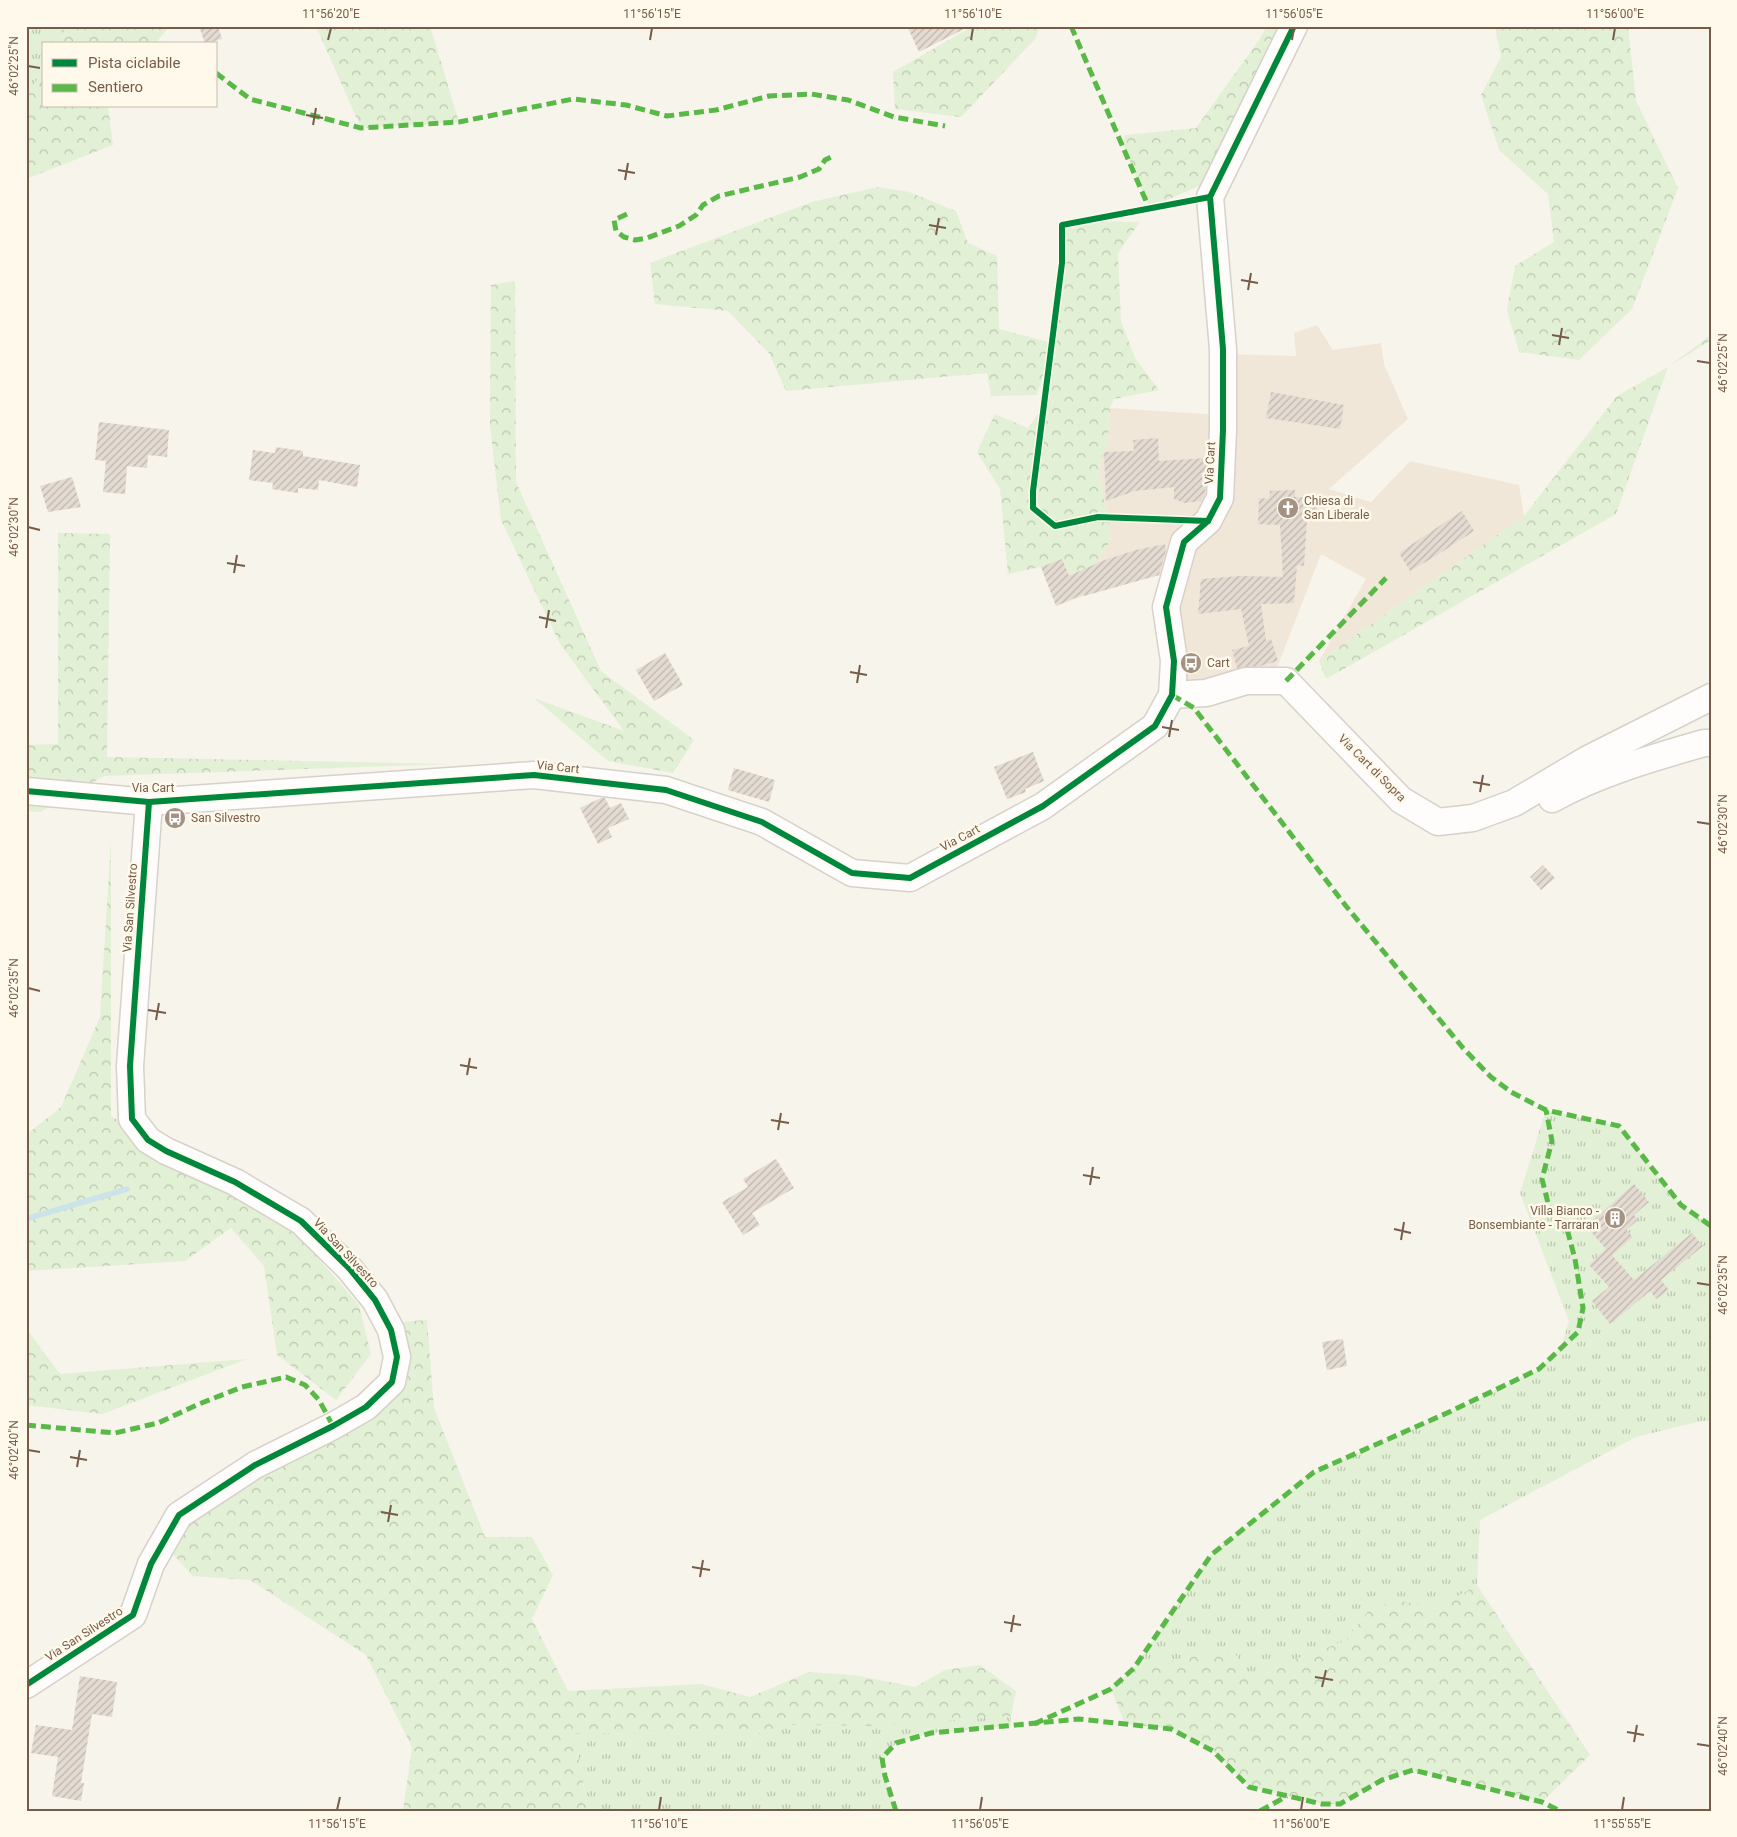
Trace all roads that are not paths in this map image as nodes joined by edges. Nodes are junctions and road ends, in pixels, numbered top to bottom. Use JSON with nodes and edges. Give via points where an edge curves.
{"nodes":[{"id":1,"x":1294,"y":26,"type":"edge"},
{"id":2,"x":1172,"y":695,"type":"junction"},
{"id":3,"x":1711,"y":697,"type":"edge"},
{"id":4,"x":1711,"y":743,"type":"edge"},
{"id":5,"x":26,"y":791,"type":"edge"},
{"id":6,"x":149,"y":802,"type":"junction"},
{"id":7,"x":1438,"y":822,"type":"junction"},
{"id":8,"x":26,"y":1686,"type":"edge"}],
"edges":[{"from":1,"to":2,"type":"street","name":"Via Cart","via":[[1210,197],[1223,349],[1220,498],[1208,521],[1184,542],[1166,607],[1174,661]]},
{"from":2,"to":6,"type":"street","name":"Via Cart","via":[[1155,726],[1043,806],[910,878],[852,873],[762,822],[666,790],[534,775]]},
{"from":2,"to":7,"type":"street","name":"Via Cart di Sopra","via":[[1206,693],[1246,682],[1286,681],[1401,800]]},
{"from":3,"to":7,"type":"street","via":[[1588,759],[1514,803],[1473,818]]},
{"from":4,"to":7,"type":"street","via":[[1609,773],[1572,788],[1537,808],[1466,825]]},
{"from":5,"to":6,"type":"street","name":"Via Cart"},
{"from":6,"to":8,"type":"street","name":"Via San Silvestro","via":[[130,1066],[132,1119],[148,1140],[166,1152],[235,1182],[301,1221],[349,1268],[375,1300],[391,1330],[397,1357],[392,1382],[366,1407],[255,1465],[179,1515],[151,1564],[133,1615]]}]}
